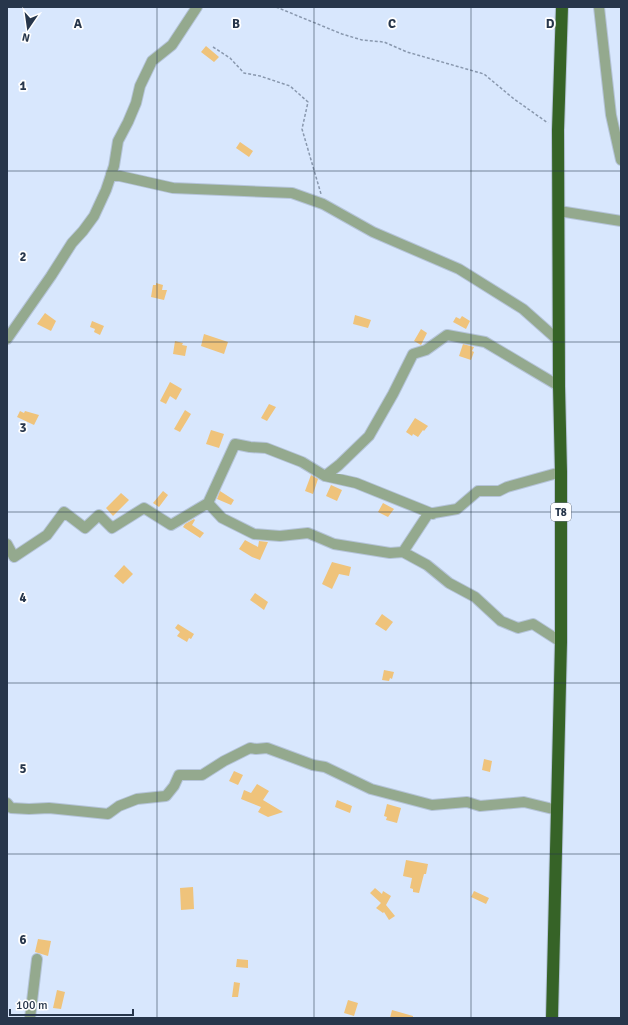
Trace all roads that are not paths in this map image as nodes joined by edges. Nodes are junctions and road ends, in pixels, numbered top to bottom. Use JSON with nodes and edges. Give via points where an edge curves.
{"nodes":[{"id":1,"x":197,"y":7,"type":"edge"},
{"id":2,"x":562,"y":7,"type":"edge"},
{"id":3,"x":599,"y":7,"type":"edge"},
{"id":4,"x":621,"y":160,"type":"edge"},
{"id":5,"x":111,"y":174,"type":"junction"},
{"id":6,"x":559,"y":211,"type":"junction"},
{"id":7,"x":621,"y":221,"type":"edge"},
{"id":8,"x":7,"y":339,"type":"edge"},
{"id":9,"x":560,"y":341,"type":"junction"},
{"id":10,"x":559,"y":386,"type":"junction"},
{"id":11,"x":561,"y":472,"type":"junction"},
{"id":12,"x":325,"y":476,"type":"junction"},
{"id":13,"x":208,"y":503,"type":"junction"},
{"id":14,"x":433,"y":514,"type":"junction"},
{"id":15,"x":7,"y":544,"type":"edge"},
{"id":16,"x":403,"y":552,"type":"junction"},
{"id":17,"x":561,"y":642,"type":"junction"},
{"id":18,"x":7,"y":804,"type":"edge"},
{"id":19,"x":557,"y":810,"type":"junction"},
{"id":20,"x":37,"y":959,"type":"dead end"},
{"id":21,"x":30,"y":1018,"type":"edge"},
{"id":22,"x":552,"y":1018,"type":"edge"}],
"edges":[{"from":1,"to":5,"type":"street","via":[[172,44],[152,61],[118,141]]},
{"from":2,"to":6,"type":"highway","number":"T8","via":[[558,130]]},
{"from":3,"to":4,"type":"street","via":[[611,114]]},
{"from":5,"to":8,"type":"street","via":[[94,216],[72,243]]},
{"from":5,"to":9,"type":"street","via":[[173,188],[292,193],[324,204],[373,232],[459,269],[523,309]]},
{"from":6,"to":7,"type":"street"},
{"from":6,"to":9,"type":"highway","number":"T8"},
{"from":9,"to":10,"type":"highway","number":"T8"},
{"from":10,"to":11,"type":"highway","number":"T8"},
{"from":10,"to":12,"type":"street","via":[[485,342],[447,336],[426,350],[413,354],[369,436]]},
{"from":11,"to":14,"type":"street","via":[[499,491],[478,491],[456,509]]},
{"from":11,"to":17,"type":"highway","number":"T8"},
{"from":12,"to":13,"type":"street","via":[[302,462],[273,450],[235,444]]},
{"from":12,"to":14,"type":"street","via":[[356,483]]},
{"from":13,"to":15,"type":"street","via":[[171,525],[144,508],[112,528],[99,515],[85,528],[64,512],[47,534],[14,557]]},
{"from":13,"to":16,"type":"street","via":[[222,518],[254,534],[280,536],[308,533],[334,544],[390,553]]},
{"from":14,"to":16,"type":"street","via":[[428,514]]},
{"from":16,"to":17,"type":"street","via":[[475,597],[502,620],[518,628],[533,624]]},
{"from":17,"to":19,"type":"highway","number":"T8"},
{"from":18,"to":19,"type":"street","via":[[11,808],[49,808],[108,814],[136,798],[166,796],[179,775],[202,775],[250,748],[267,748],[325,767],[371,789],[432,806],[467,802],[480,806],[524,802]]},
{"from":19,"to":22,"type":"highway","number":"T8"},
{"from":20,"to":21,"type":"street"}]}
